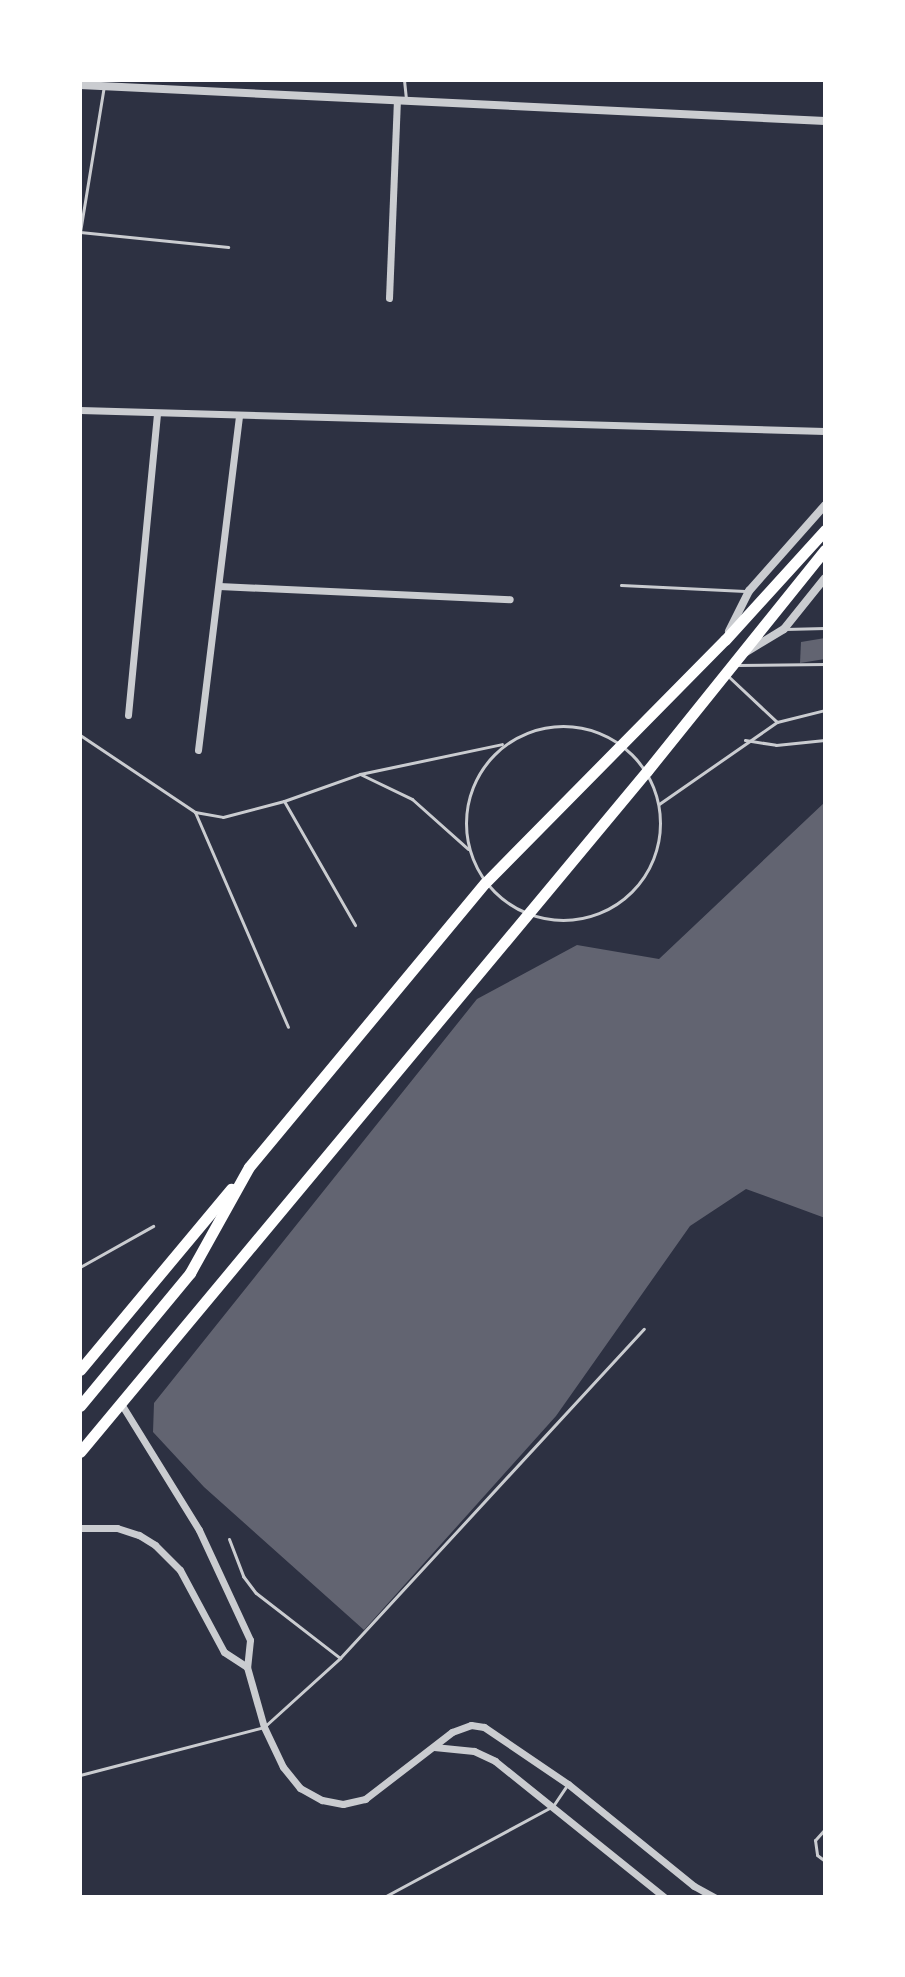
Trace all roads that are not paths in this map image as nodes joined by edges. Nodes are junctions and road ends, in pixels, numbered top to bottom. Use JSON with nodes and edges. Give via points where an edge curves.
{"nodes":[{"id":1,"x":404,"y":80,"type":"edge"},
{"id":2,"x":80,"y":85,"type":"edge"},
{"id":3,"x":104,"y":86,"type":"junction"},
{"id":4,"x":402,"y":103,"type":"junction"},
{"id":5,"x":825,"y":121,"type":"edge"},
{"id":6,"x":80,"y":232,"type":"edge"},
{"id":7,"x":228,"y":247,"type":"dead end"},
{"id":8,"x":389,"y":298,"type":"dead end"},
{"id":9,"x":80,"y":410,"type":"edge"},
{"id":10,"x":157,"y":413,"type":"junction"},
{"id":11,"x":239,"y":415,"type":"junction"},
{"id":12,"x":825,"y":431,"type":"edge"},
{"id":13,"x":825,"y":505,"type":"edge"},
{"id":14,"x":825,"y":530,"type":"edge"},
{"id":15,"x":825,"y":550,"type":"edge"},
{"id":16,"x":825,"y":578,"type":"edge"},
{"id":17,"x":621,"y":585,"type":"dead end"},
{"id":18,"x":219,"y":586,"type":"junction"},
{"id":19,"x":749,"y":591,"type":"junction"},
{"id":20,"x":510,"y":599,"type":"dead end"},
{"id":21,"x":825,"y":628,"type":"edge"},
{"id":22,"x":784,"y":629,"type":"junction"},
{"id":23,"x":725,"y":640,"type":"junction"},
{"id":24,"x":738,"y":660,"type":"junction"},
{"id":25,"x":825,"y":664,"type":"edge"},
{"id":26,"x":725,"y":674,"type":"junction"},
{"id":27,"x":825,"y":710,"type":"edge"},
{"id":28,"x":128,"y":715,"type":"dead end"},
{"id":29,"x":777,"y":722,"type":"junction"},
{"id":30,"x":80,"y":735,"type":"edge"},
{"id":31,"x":745,"y":740,"type":"junction"},
{"id":32,"x":825,"y":740,"type":"edge"},
{"id":33,"x":620,"y":743,"type":"junction"},
{"id":34,"x":502,"y":744,"type":"junction"},
{"id":35,"x":198,"y":750,"type":"dead end"},
{"id":36,"x":647,"y":771,"type":"junction"},
{"id":37,"x":360,"y":774,"type":"junction"},
{"id":38,"x":284,"y":801,"type":"junction"},
{"id":39,"x":659,"y":804,"type":"junction"},
{"id":40,"x":195,"y":812,"type":"junction"},
{"id":41,"x":468,"y":849,"type":"junction"},
{"id":42,"x":485,"y":883,"type":"junction"},
{"id":43,"x":526,"y":914,"type":"junction"},
{"id":44,"x":355,"y":925,"type":"dead end"},
{"id":45,"x":288,"y":1027,"type":"dead end"},
{"id":46,"x":249,"y":1167,"type":"junction"},
{"id":47,"x":153,"y":1226,"type":"dead end"},
{"id":48,"x":80,"y":1267,"type":"edge"},
{"id":49,"x":644,"y":1329,"type":"dead end"},
{"id":50,"x":80,"y":1370,"type":"edge"},
{"id":51,"x":120,"y":1402,"type":"junction"},
{"id":52,"x":80,"y":1406,"type":"edge"},
{"id":53,"x":80,"y":1452,"type":"edge"},
{"id":54,"x":80,"y":1528,"type":"edge"},
{"id":55,"x":229,"y":1539,"type":"dead end"},
{"id":56,"x":340,"y":1658,"type":"junction"},
{"id":57,"x":247,"y":1667,"type":"junction"},
{"id":58,"x":264,"y":1727,"type":"junction"},
{"id":59,"x":434,"y":1747,"type":"junction"},
{"id":60,"x":80,"y":1775,"type":"edge"},
{"id":61,"x":568,"y":1784,"type":"junction"},
{"id":62,"x":553,"y":1806,"type":"junction"},
{"id":63,"x":825,"y":1829,"type":"edge"},
{"id":64,"x":825,"y":1861,"type":"edge"},
{"id":65,"x":384,"y":1897,"type":"edge"},
{"id":66,"x":664,"y":1897,"type":"edge"},
{"id":67,"x":714,"y":1897,"type":"edge"}],
"edges":[{"from":1,"to":4,"type":"lane"},
{"from":2,"to":3,"type":"street"},
{"from":3,"to":4,"type":"street"},
{"from":3,"to":6,"type":"lane"},
{"from":4,"to":5,"type":"street"},
{"from":4,"to":8,"type":"street"},
{"from":6,"to":7,"type":"lane"},
{"from":9,"to":10,"type":"street"},
{"from":10,"to":11,"type":"street"},
{"from":10,"to":28,"type":"street"},
{"from":11,"to":12,"type":"street"},
{"from":11,"to":18,"type":"street"},
{"from":13,"to":19,"type":"street"},
{"from":14,"to":23,"type":"main road"},
{"from":15,"to":24,"type":"main road"},
{"from":16,"to":22,"type":"street"},
{"from":17,"to":19,"type":"lane"},
{"from":18,"to":20,"type":"street"},
{"from":18,"to":35,"type":"street"},
{"from":19,"to":23,"type":"street"},
{"from":21,"to":22,"type":"lane"},
{"from":22,"to":24,"type":"street"},
{"from":23,"to":33,"type":"main road"},
{"from":24,"to":25,"type":"lane"},
{"from":24,"to":26,"type":"main road"},
{"from":26,"to":29,"type":"lane"},
{"from":26,"to":36,"type":"main road"},
{"from":27,"to":29,"type":"lane"},
{"from":29,"to":31,"type":"lane"},
{"from":30,"to":40,"type":"lane"},
{"from":31,"to":32,"type":"lane","via":[[776,745]]},
{"from":31,"to":39,"type":"lane"},
{"from":33,"to":34,"type":"lane","via":[[575,724],[537,727]]},
{"from":33,"to":36,"type":"lane"},
{"from":33,"to":42,"type":"main road"},
{"from":34,"to":37,"type":"lane"},
{"from":34,"to":41,"type":"lane","via":[[477,773],[465,810]]},
{"from":36,"to":39,"type":"lane"},
{"from":36,"to":43,"type":"main road"},
{"from":37,"to":38,"type":"lane"},
{"from":37,"to":41,"type":"lane","via":[[412,799]]},
{"from":38,"to":40,"type":"lane","via":[[223,817]]},
{"from":38,"to":44,"type":"lane"},
{"from":39,"to":43,"type":"lane","via":[[660,839],[648,872],[625,898],[595,916],[560,921]]},
{"from":40,"to":45,"type":"lane"},
{"from":41,"to":42,"type":"lane"},
{"from":42,"to":43,"type":"lane","via":[[503,902]]},
{"from":42,"to":46,"type":"main road"},
{"from":43,"to":51,"type":"main road"},
{"from":46,"to":50,"type":"main road"},
{"from":46,"to":52,"type":"main road","via":[[190,1273]]},
{"from":47,"to":48,"type":"lane"},
{"from":49,"to":56,"type":"lane"},
{"from":51,"to":53,"type":"main road"},
{"from":51,"to":57,"type":"street","via":[[199,1530],[250,1640]]},
{"from":54,"to":57,"type":"street","via":[[117,1528],[155,1545],[180,1570],[224,1652]]},
{"from":55,"to":56,"type":"lane","via":[[243,1576],[256,1593]]},
{"from":56,"to":58,"type":"lane"},
{"from":57,"to":58,"type":"street"},
{"from":58,"to":59,"type":"street","via":[[300,1788],[343,1804],[365,1799]]},
{"from":58,"to":60,"type":"lane"},
{"from":59,"to":61,"type":"street","via":[[452,1732],[484,1727]]},
{"from":59,"to":62,"type":"street","via":[[484,1754]]},
{"from":61,"to":62,"type":"lane"},
{"from":61,"to":67,"type":"street"},
{"from":62,"to":65,"type":"lane"},
{"from":62,"to":66,"type":"street"},
{"from":63,"to":64,"type":"lane","via":[[815,1840],[817,1855]]}]}
